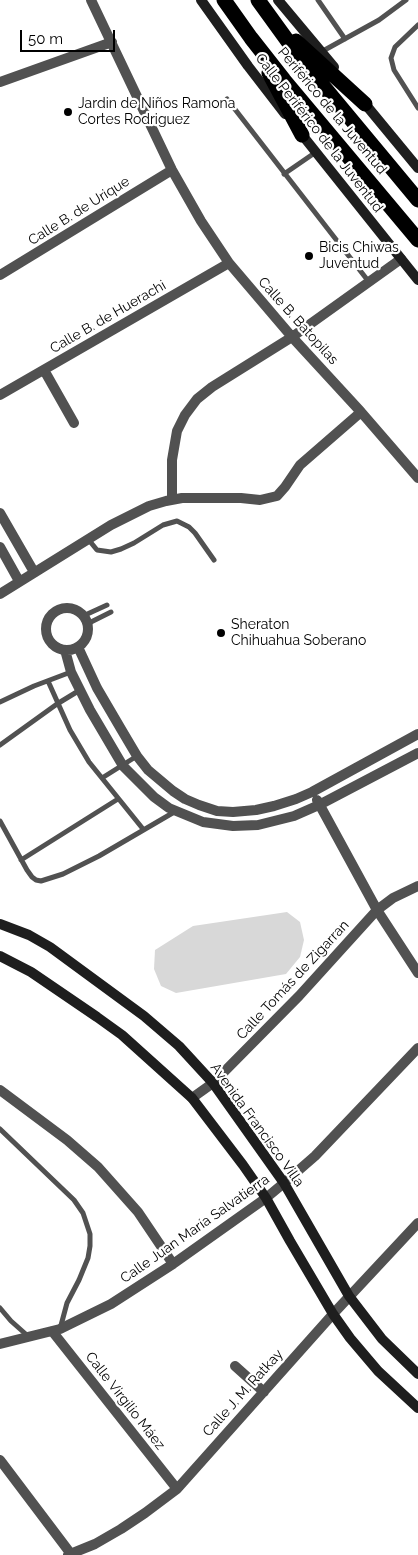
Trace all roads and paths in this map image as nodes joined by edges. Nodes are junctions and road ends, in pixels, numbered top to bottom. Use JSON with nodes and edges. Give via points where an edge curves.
{"nodes":[{"id":1,"x":91,"y":0,"type":"edge"},
{"id":2,"x":201,"y":0,"type":"edge"},
{"id":3,"x":224,"y":0,"type":"edge"},
{"id":4,"x":258,"y":0,"type":"edge"},
{"id":5,"x":278,"y":0,"type":"edge"},
{"id":6,"x":318,"y":0,"type":"edge"},
{"id":7,"x":406,"y":0,"type":"edge"},
{"id":8,"x":268,"y":14,"type":"junction"},
{"id":9,"x":418,"y":24,"type":"edge"},
{"id":10,"x":251,"y":38,"type":"junction"},
{"id":11,"x":345,"y":38,"type":"junction"},
{"id":12,"x":112,"y":42,"type":"junction"},
{"id":13,"x":321,"y":52,"type":"junction"},
{"id":14,"x":0,"y":82,"type":"edge"},
{"id":15,"x":227,"y":99,"type":"dead end"},
{"id":16,"x":365,"y":104,"type":"junction"},
{"id":17,"x":418,"y":108,"type":"edge"},
{"id":18,"x":302,"y":135,"type":"junction"},
{"id":19,"x":316,"y":152,"type":"junction"},
{"id":20,"x":418,"y":168,"type":"edge"},
{"id":21,"x":172,"y":170,"type":"junction"},
{"id":22,"x":284,"y":174,"type":"junction"},
{"id":23,"x":418,"y":200,"type":"edge"},
{"id":24,"x":418,"y":240,"type":"edge"},
{"id":25,"x":401,"y":259,"type":"junction"},
{"id":26,"x":229,"y":263,"type":"junction"},
{"id":27,"x":0,"y":275,"type":"edge"},
{"id":28,"x":418,"y":280,"type":"edge"},
{"id":29,"x":369,"y":282,"type":"junction"},
{"id":30,"x":292,"y":336,"type":"junction"},
{"id":31,"x":44,"y":370,"type":"junction"},
{"id":32,"x":0,"y":395,"type":"edge"},
{"id":33,"x":362,"y":412,"type":"junction"},
{"id":34,"x":74,"y":423,"type":"dead end"},
{"id":35,"x":418,"y":478,"type":"edge"},
{"id":36,"x":172,"y":499,"type":"junction"},
{"id":37,"x":0,"y":513,"type":"edge"},
{"id":38,"x":88,"y":539,"type":"junction"},
{"id":39,"x":0,"y":546,"type":"edge"},
{"id":40,"x":214,"y":560,"type":"dead end"},
{"id":41,"x":34,"y":572,"type":"junction"},
{"id":42,"x":19,"y":581,"type":"junction"},
{"id":43,"x":0,"y":594,"type":"edge"},
{"id":44,"x":107,"y":605,"type":"dead end"},
{"id":45,"x":111,"y":612,"type":"dead end"},
{"id":46,"x":85,"y":620,"type":"junction"},
{"id":47,"x":78,"y":647,"type":"junction"},
{"id":48,"x":65,"y":650,"type":"junction"},
{"id":49,"x":71,"y":672,"type":"junction"},
{"id":50,"x":48,"y":681,"type":"junction"},
{"id":51,"x":80,"y":690,"type":"junction"},
{"id":52,"x":0,"y":702,"type":"edge"},
{"id":53,"x":57,"y":704,"type":"junction"},
{"id":54,"x":418,"y":734,"type":"edge"},
{"id":55,"x":0,"y":745,"type":"edge"},
{"id":56,"x":418,"y":753,"type":"edge"},
{"id":57,"x":137,"y":756,"type":"junction"},
{"id":58,"x":123,"y":766,"type":"junction"},
{"id":59,"x":102,"y":778,"type":"junction"},
{"id":60,"x":312,"y":792,"type":"junction"},
{"id":61,"x":118,"y":799,"type":"junction"},
{"id":62,"x":319,"y":805,"type":"junction"},
{"id":63,"x":176,"y":812,"type":"junction"},
{"id":64,"x":233,"y":812,"type":"junction"},
{"id":65,"x":0,"y":821,"type":"edge"},
{"id":66,"x":233,"y":826,"type":"junction"},
{"id":67,"x":143,"y":829,"type":"junction"},
{"id":68,"x":21,"y":860,"type":"junction"},
{"id":69,"x":418,"y":886,"type":"edge"},
{"id":70,"x":377,"y":910,"type":"junction"},
{"id":71,"x":0,"y":924,"type":"edge"},
{"id":72,"x":0,"y":956,"type":"edge"},
{"id":73,"x":418,"y":972,"type":"edge"},
{"id":74,"x":418,"y":1048,"type":"edge"},
{"id":75,"x":213,"y":1083,"type":"junction"},
{"id":76,"x":0,"y":1090,"type":"edge"},
{"id":77,"x":192,"y":1098,"type":"junction"},
{"id":78,"x":0,"y":1129,"type":"edge"},
{"id":79,"x":284,"y":1183,"type":"junction"},
{"id":80,"x":266,"y":1198,"type":"junction"},
{"id":81,"x":418,"y":1223,"type":"edge"},
{"id":82,"x":173,"y":1264,"type":"junction"},
{"id":83,"x":349,"y":1296,"type":"junction"},
{"id":84,"x":0,"y":1308,"type":"edge"},
{"id":85,"x":333,"y":1314,"type":"junction"},
{"id":86,"x":56,"y":1330,"type":"junction"},
{"id":87,"x":29,"y":1337,"type":"junction"},
{"id":88,"x":0,"y":1344,"type":"edge"},
{"id":89,"x":235,"y":1366,"type":"dead end"},
{"id":90,"x":418,"y":1374,"type":"edge"},
{"id":91,"x":264,"y":1392,"type":"junction"},
{"id":92,"x":417,"y":1406,"type":"edge"},
{"id":93,"x":0,"y":1460,"type":"edge"},
{"id":94,"x":176,"y":1489,"type":"junction"},
{"id":95,"x":69,"y":1555,"type":"edge"}],
"edges":[{"from":1,"to":12,"type":"street","name":"Calle B. Batopilas"},
{"from":2,"to":18,"type":"main road","name":"Calle Periférico de la Juventud"},
{"from":3,"to":10,"type":"highway","name":"Periférico de la Juventud"},
{"from":4,"to":8,"type":"highway","name":"Periférico de la Juventud"},
{"from":5,"to":13,"type":"main road"},
{"from":6,"to":11,"type":"lane"},
{"from":7,"to":11,"type":"lane","via":[[379,20]]},
{"from":8,"to":16,"type":"highway"},
{"from":8,"to":23,"type":"highway","name":"Periférico de la Juventud","via":[[300,58]]},
{"from":9,"to":17,"type":"lane","via":[[395,47],[391,58],[394,70]]},
{"from":10,"to":18,"type":"highway"},
{"from":10,"to":24,"type":"highway","name":"Periférico de la Juventud"},
{"from":11,"to":13,"type":"lane"},
{"from":12,"to":14,"type":"street"},
{"from":12,"to":21,"type":"street","name":"Calle B. Batopilas"},
{"from":13,"to":16,"type":"main road"},
{"from":15,"to":22,"type":"lane"},
{"from":16,"to":20,"type":"main road"},
{"from":18,"to":19,"type":"main road","name":"Calle Periférico de la Juventud"},
{"from":19,"to":22,"type":"lane"},
{"from":19,"to":25,"type":"main road","name":"Calle Periférico de la Juventud"},
{"from":21,"to":26,"type":"street","name":"Calle B. Batopilas"},
{"from":21,"to":27,"type":"street","name":"Calle B. de Urique"},
{"from":22,"to":29,"type":"lane"},
{"from":25,"to":28,"type":"main road","name":"Calle Periférico de la Juventud"},
{"from":25,"to":29,"type":"street"},
{"from":26,"to":30,"type":"street","name":"Calle B. Batopilas"},
{"from":26,"to":31,"type":"street","name":"Calle B. de Huerachi"},
{"from":29,"to":30,"type":"street"},
{"from":30,"to":33,"type":"street","name":"Calle B. Batopilas"},
{"from":30,"to":36,"type":"street","via":[[212,387],[184,415],[177,431],[172,460]]},
{"from":31,"to":32,"type":"street","name":"Calle B. de Huerachi"},
{"from":31,"to":34,"type":"street"},
{"from":33,"to":35,"type":"street","name":"Calle B. Batopilas"},
{"from":33,"to":36,"type":"street","via":[[300,465],[277,496],[260,500]]},
{"from":36,"to":38,"type":"street","via":[[130,515]]},
{"from":37,"to":41,"type":"street"},
{"from":38,"to":40,"type":"lane","via":[[97,550],[110,552],[177,521],[195,533]]},
{"from":38,"to":41,"type":"street"},
{"from":39,"to":42,"type":"street"},
{"from":41,"to":42,"type":"street"},
{"from":42,"to":43,"type":"street"},
{"from":44,"to":46,"type":"lane"},
{"from":45,"to":46,"type":"lane"},
{"from":46,"to":47,"type":"street","via":[[86,639]]},
{"from":46,"to":48,"type":"street","via":[[74,609],[68,608],[56,611],[48,620],[47,637],[54,646]]},
{"from":47,"to":48,"type":"street"},
{"from":47,"to":57,"type":"street","via":[[97,688]]},
{"from":48,"to":49,"type":"street"},
{"from":49,"to":50,"type":"lane"},
{"from":49,"to":51,"type":"street"},
{"from":50,"to":52,"type":"lane"},
{"from":50,"to":53,"type":"lane"},
{"from":51,"to":53,"type":"lane"},
{"from":51,"to":58,"type":"street"},
{"from":53,"to":55,"type":"lane"},
{"from":53,"to":59,"type":"lane","via":[[79,746]]},
{"from":54,"to":60,"type":"street"},
{"from":56,"to":62,"type":"street"},
{"from":57,"to":58,"type":"lane"},
{"from":57,"to":64,"type":"street","via":[[160,781],[185,799],[217,811]]},
{"from":58,"to":59,"type":"lane"},
{"from":58,"to":63,"type":"street","via":[[154,797]]},
{"from":59,"to":61,"type":"lane"},
{"from":60,"to":62,"type":"street"},
{"from":60,"to":64,"type":"street","via":[[274,806]]},
{"from":61,"to":67,"type":"lane"},
{"from":61,"to":68,"type":"lane"},
{"from":62,"to":66,"type":"street","via":[[275,821]]},
{"from":62,"to":70,"type":"street"},
{"from":63,"to":66,"type":"street","via":[[204,822]]},
{"from":63,"to":67,"type":"lane"},
{"from":64,"to":66,"type":"street"},
{"from":65,"to":68,"type":"lane"},
{"from":67,"to":68,"type":"lane","via":[[99,856],[50,879],[36,880]]},
{"from":69,"to":70,"type":"street","name":"Calle Tomás de Zigarran"},
{"from":70,"to":73,"type":"street"},
{"from":70,"to":75,"type":"street","name":"Calle Tomás de Zigarran","via":[[299,996]]},
{"from":71,"to":75,"type":"main road","name":"Avenida Francisco Villa","via":[[50,947],[144,1016],[179,1046]]},
{"from":72,"to":77,"type":"main road","via":[[31,972],[122,1035]]},
{"from":74,"to":79,"type":"street","name":"Calle Juan María Salvatierra","via":[[315,1156]]},
{"from":75,"to":77,"type":"street","name":"Calle Tomás de Zigarran"},
{"from":75,"to":79,"type":"main road","name":"Avenida Francisco Villa"},
{"from":76,"to":82,"type":"street","via":[[98,1167],[138,1212]]},
{"from":77,"to":80,"type":"main road"},
{"from":78,"to":86,"type":"lane","via":[[74,1200],[88,1225],[88,1258]]},
{"from":79,"to":80,"type":"street","name":"Calle Juan María Salvatierra"},
{"from":79,"to":83,"type":"main road","name":"Avenida Francisco Villa"},
{"from":80,"to":82,"type":"street","name":"Calle Juan María Salvatierra"},
{"from":80,"to":85,"type":"main road"},
{"from":81,"to":83,"type":"street","name":"Calle J. M. Ratkay"},
{"from":82,"to":86,"type":"street","name":"Calle Juan María Salvatierra","via":[[111,1304]]},
{"from":83,"to":85,"type":"street","name":"Calle J. M. Ratkay"},
{"from":83,"to":90,"type":"main road","name":"Avenida Francisco Villa","via":[[382,1338]]},
{"from":84,"to":87,"type":"lane"},
{"from":85,"to":91,"type":"street","name":"Calle J. M. Ratkay"},
{"from":85,"to":92,"type":"main road","via":[[378,1371]]},
{"from":86,"to":87,"type":"street","name":"Calle Juan María Salvatierra"},
{"from":86,"to":94,"type":"street","name":"Calle Virgilio Máez"},
{"from":87,"to":88,"type":"street","name":"Calle Juan María Salvatierra"},
{"from":89,"to":91,"type":"street"},
{"from":91,"to":94,"type":"street","name":"Calle J. M. Ratkay"},
{"from":93,"to":95,"type":"street"},
{"from":94,"to":95,"type":"street","name":"Calle J. M. Ratkay","via":[[121,1529]]}]}
